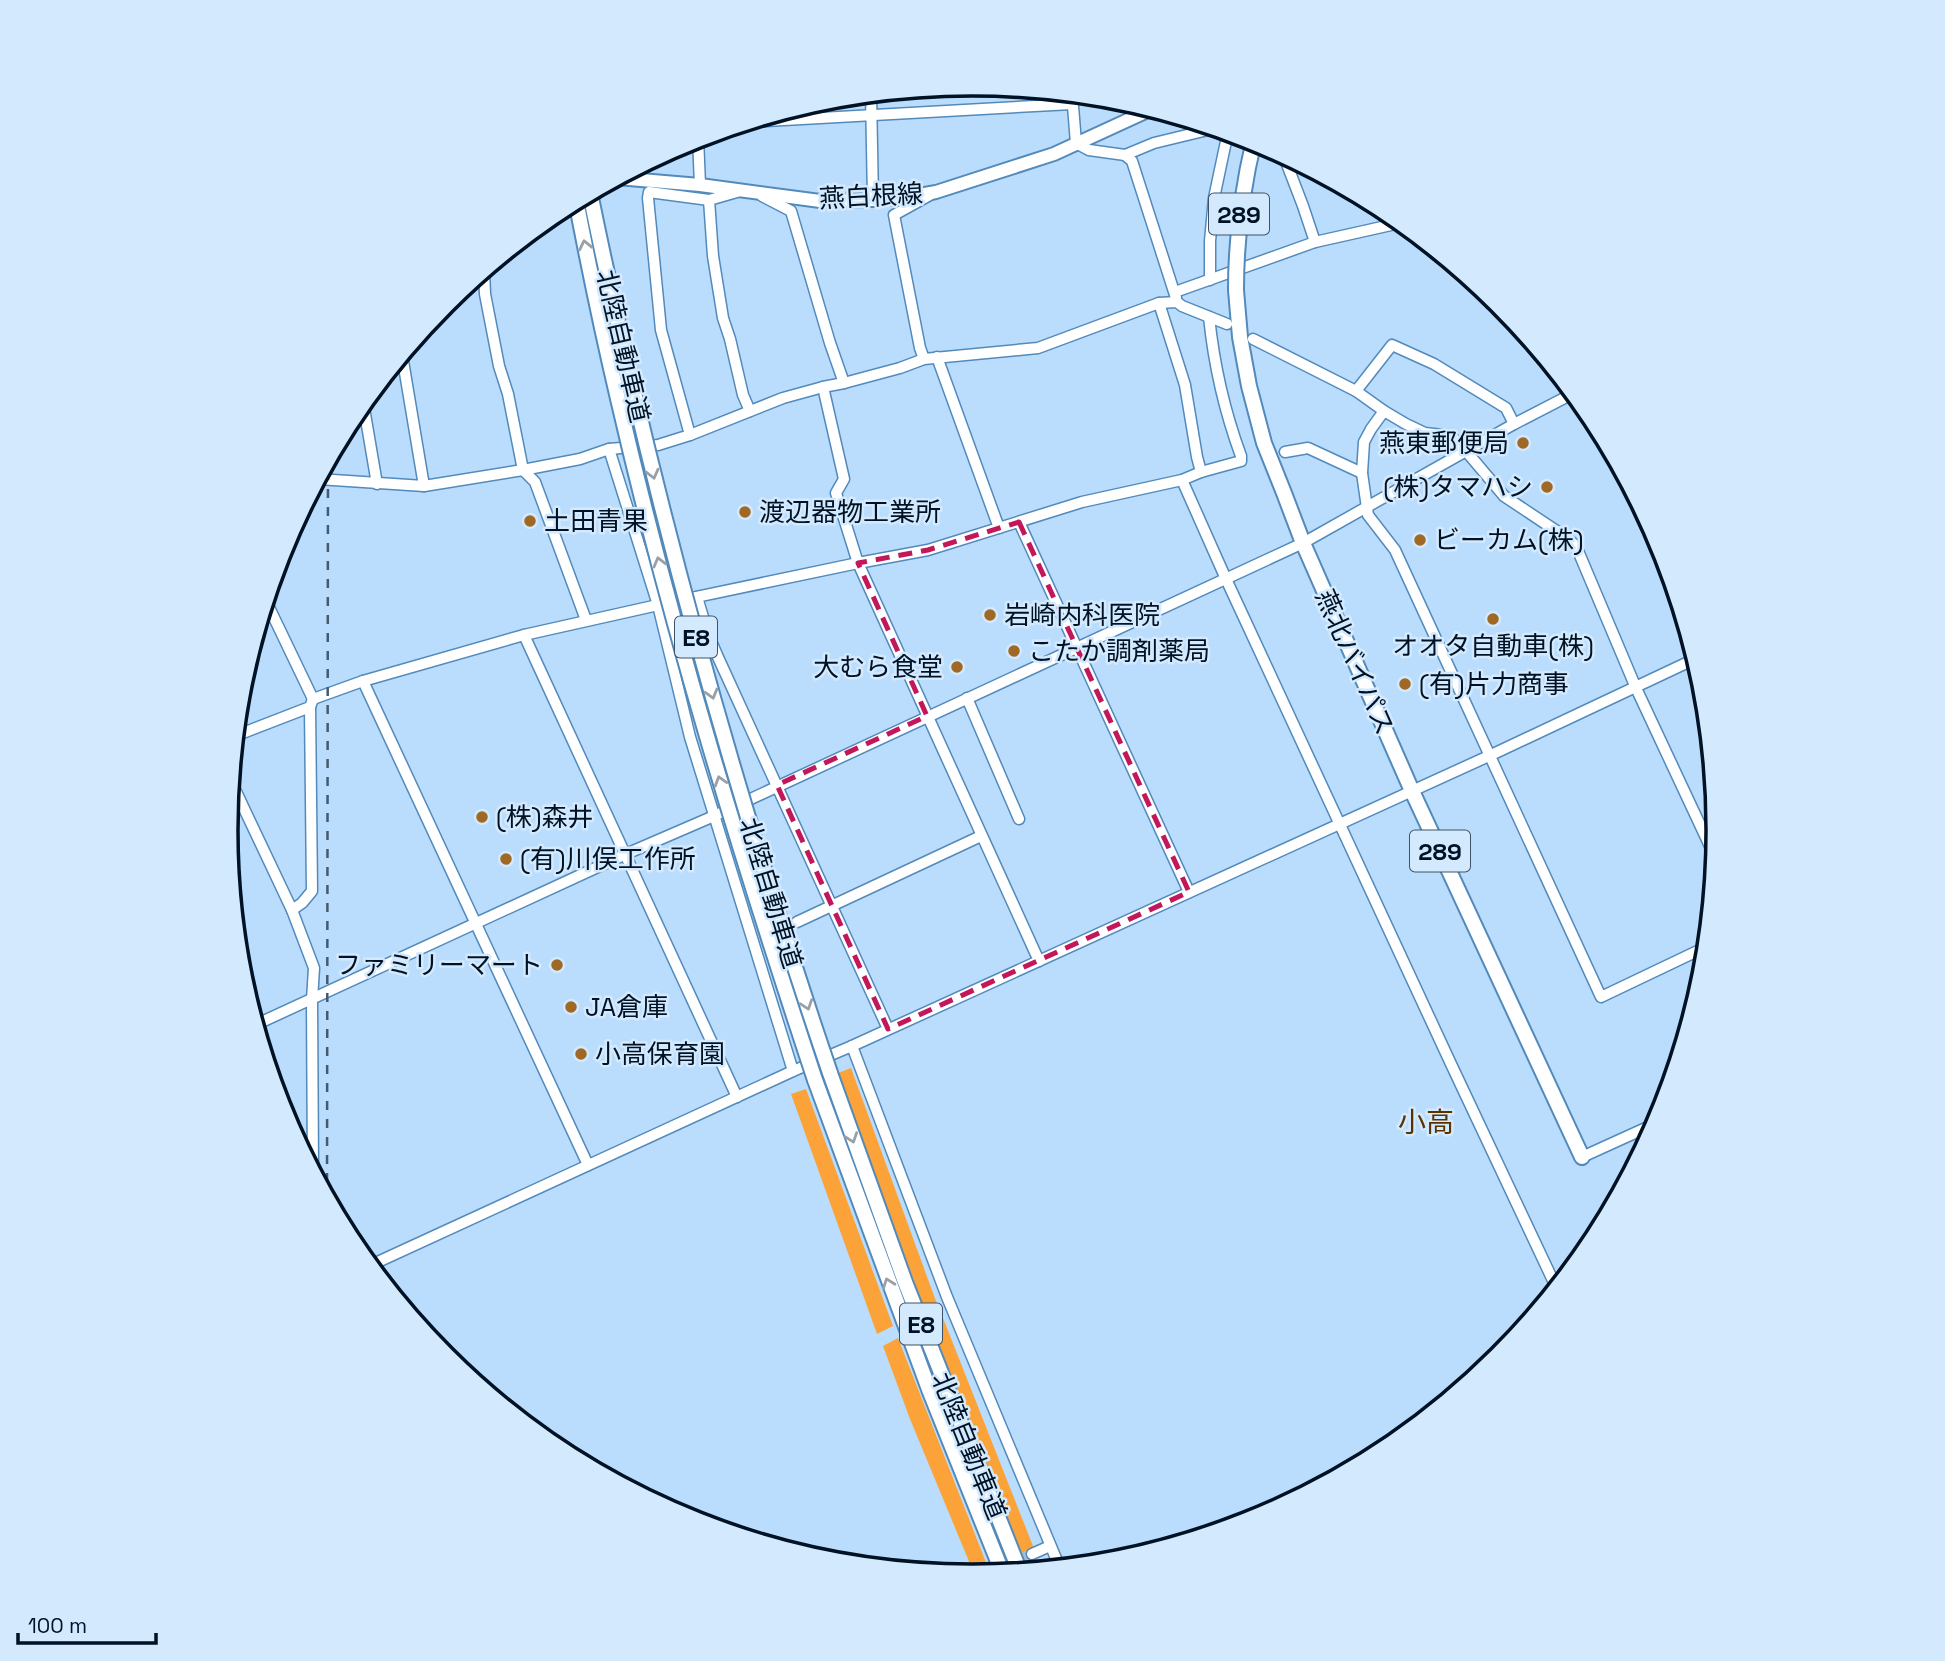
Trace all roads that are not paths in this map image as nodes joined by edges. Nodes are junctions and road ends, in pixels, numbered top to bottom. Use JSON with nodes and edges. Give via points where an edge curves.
{"nodes":[{"id":1,"x":1049,"y":101,"type":"edge"},
{"id":2,"x":871,"y":104,"type":"edge"},
{"id":3,"x":1072,"y":104,"type":"edge"},
{"id":4,"x":1136,"y":115,"type":"edge"},
{"id":5,"x":872,"y":116,"type":"junction"},
{"id":6,"x":785,"y":120,"type":"edge"},
{"id":7,"x":1199,"y":132,"type":"edge"},
{"id":8,"x":1226,"y":142,"type":"edge"},
{"id":9,"x":1076,"y":143,"type":"junction"},
{"id":10,"x":699,"y":149,"type":"edge"},
{"id":11,"x":1252,"y":152,"type":"edge"},
{"id":12,"x":1125,"y":155,"type":"junction"},
{"id":13,"x":1288,"y":168,"type":"edge"},
{"id":14,"x":634,"y":179,"type":"edge"},
{"id":15,"x":700,"y":185,"type":"junction"},
{"id":16,"x":739,"y":191,"type":"junction"},
{"id":17,"x":936,"y":192,"type":"junction"},
{"id":18,"x":759,"y":194,"type":"junction"},
{"id":19,"x":709,"y":200,"type":"junction"},
{"id":20,"x":873,"y":200,"type":"junction"},
{"id":21,"x":592,"y":203,"type":"edge"},
{"id":22,"x":578,"y":212,"type":"edge"},
{"id":23,"x":1388,"y":226,"type":"edge"},
{"id":24,"x":1315,"y":242,"type":"junction"},
{"id":25,"x":1210,"y":279,"type":"junction"},
{"id":26,"x":485,"y":281,"type":"edge"},
{"id":27,"x":1176,"y":297,"type":"junction"},
{"id":28,"x":1159,"y":303,"type":"junction"},
{"id":29,"x":1209,"y":317,"type":"junction"},
{"id":30,"x":1227,"y":324,"type":"dead end"},
{"id":31,"x":1253,"y":339,"type":"dead end"},
{"id":32,"x":937,"y":357,"type":"junction"},
{"id":33,"x":924,"y":359,"type":"junction"},
{"id":34,"x":404,"y":366,"type":"edge"},
{"id":35,"x":844,"y":383,"type":"junction"},
{"id":36,"x":823,"y":387,"type":"junction"},
{"id":37,"x":1356,"y":391,"type":"junction"},
{"id":38,"x":1565,"y":398,"type":"edge"},
{"id":39,"x":750,"y":411,"type":"junction"},
{"id":40,"x":1384,"y":411,"type":"junction"},
{"id":41,"x":366,"y":418,"type":"edge"},
{"id":42,"x":1514,"y":424,"type":"junction"},
{"id":43,"x":690,"y":435,"type":"junction"},
{"id":44,"x":609,"y":449,"type":"junction"},
{"id":45,"x":1465,"y":451,"type":"junction"},
{"id":46,"x":1285,"y":452,"type":"dead end"},
{"id":47,"x":523,"y":470,"type":"junction"},
{"id":48,"x":1201,"y":472,"type":"junction"},
{"id":49,"x":1362,"y":473,"type":"junction"},
{"id":50,"x":328,"y":480,"type":"edge"},
{"id":51,"x":1182,"y":480,"type":"junction"},
{"id":52,"x":377,"y":484,"type":"junction"},
{"id":53,"x":424,"y":486,"type":"junction"},
{"id":54,"x":1367,"y":507,"type":"junction"},
{"id":55,"x":1019,"y":522,"type":"junction"},
{"id":56,"x":999,"y":528,"type":"junction"},
{"id":57,"x":1303,"y":543,"type":"junction"},
{"id":58,"x":858,"y":563,"type":"junction"},
{"id":59,"x":1226,"y":579,"type":"junction"},
{"id":60,"x":697,"y":597,"type":"junction"},
{"id":61,"x":658,"y":605,"type":"junction"},
{"id":62,"x":271,"y":613,"type":"edge"},
{"id":63,"x":586,"y":620,"type":"junction"},
{"id":64,"x":524,"y":635,"type":"junction"},
{"id":65,"x":1076,"y":648,"type":"junction"},
{"id":66,"x":1687,"y":663,"type":"edge"},
{"id":67,"x":363,"y":681,"type":"junction"},
{"id":68,"x":1636,"y":688,"type":"junction"},
{"id":69,"x":967,"y":698,"type":"junction"},
{"id":70,"x":312,"y":703,"type":"junction"},
{"id":71,"x":927,"y":716,"type":"junction"},
{"id":72,"x":246,"y":731,"type":"edge"},
{"id":73,"x":1491,"y":755,"type":"junction"},
{"id":74,"x":777,"y":785,"type":"junction"},
{"id":75,"x":1412,"y":791,"type":"junction"},
{"id":76,"x":239,"y":799,"type":"edge"},
{"id":77,"x":714,"y":816,"type":"junction"},
{"id":78,"x":1019,"y":819,"type":"dead end"},
{"id":79,"x":1339,"y":823,"type":"junction"},
{"id":80,"x":981,"y":836,"type":"junction"},
{"id":81,"x":1707,"y":839,"type":"edge"},
{"id":82,"x":626,"y":854,"type":"junction"},
{"id":83,"x":1189,"y":892,"type":"junction"},
{"id":84,"x":830,"y":906,"type":"junction"},
{"id":85,"x":292,"y":910,"type":"junction"},
{"id":86,"x":797,"y":922,"type":"dead end"},
{"id":87,"x":476,"y":923,"type":"junction"},
{"id":88,"x":1696,"y":952,"type":"edge"},
{"id":89,"x":1039,"y":961,"type":"junction"},
{"id":90,"x":312,"y":1000,"type":"junction"},
{"id":91,"x":263,"y":1021,"type":"edge"},
{"id":92,"x":888,"y":1029,"type":"junction"},
{"id":93,"x":852,"y":1046,"type":"junction"},
{"id":94,"x":793,"y":1070,"type":"junction"},
{"id":95,"x":737,"y":1097,"type":"junction"},
{"id":96,"x":1643,"y":1129,"type":"edge"},
{"id":97,"x":313,"y":1153,"type":"edge"},
{"id":98,"x":1582,"y":1157,"type":"joint"},
{"id":99,"x":588,"y":1165,"type":"junction"},
{"id":100,"x":379,"y":1261,"type":"edge"},
{"id":101,"x":1553,"y":1280,"type":"edge"},
{"id":102,"x":1050,"y":1546,"type":"junction"},
{"id":103,"x":1031,"y":1554,"type":"tunnel mouth"},
{"id":104,"x":1056,"y":1559,"type":"edge"},
{"id":105,"x":1016,"y":1563,"type":"edge"},
{"id":106,"x":999,"y":1564,"type":"edge"}],
"edges":[{"from":1,"to":5,"type":"street"},
{"from":2,"to":5,"type":"street"},
{"from":3,"to":9,"type":"street"},
{"from":4,"to":9,"type":"main road","name":"燕白根線"},
{"from":5,"to":6,"type":"street"},
{"from":5,"to":20,"type":"street"},
{"from":7,"to":12,"type":"street"},
{"from":8,"to":25,"type":"street","via":[[1214,198]]},
{"from":9,"to":12,"type":"street","via":[[1089,150]]},
{"from":9,"to":17,"type":"main road","name":"燕白根線"},
{"from":10,"to":15,"type":"street"},
{"from":11,"to":57,"type":"highway","name":"燕北バイパス","number":"289","bridge":true,"via":[[1236,249],[1240,337],[1256,417]]},
{"from":12,"to":27,"type":"street","via":[[1132,161]]},
{"from":13,"to":24,"type":"street"},
{"from":14,"to":15,"type":"main road","name":"燕白根線"},
{"from":15,"to":16,"type":"main road","name":"燕白根線"},
{"from":16,"to":18,"type":"main road","name":"燕白根線"},
{"from":16,"to":19,"type":"street"},
{"from":17,"to":20,"type":"main road","name":"燕白根線"},
{"from":17,"to":33,"type":"street","via":[[894,215]]},
{"from":18,"to":20,"type":"main road","name":"燕白根線","via":[[820,201]]},
{"from":18,"to":35,"type":"street","via":[[791,211]]},
{"from":19,"to":39,"type":"street","via":[[723,318]]},
{"from":19,"to":43,"type":"street","via":[[649,192],[648,198],[661,330]]},
{"from":21,"to":105,"type":"highway","name":"北陸自動車道","number":"E8","one_way":true,"bridge":true,"via":[[664,521],[764,874],[909,1294]]},
{"from":106,"to":22,"type":"highway","name":"北陸自動車道","number":"E8","one_way":true,"bridge":true,"via":[[815,1080],[739,843],[683,652],[619,404]]},
{"from":23,"to":24,"type":"street"},
{"from":24,"to":25,"type":"street"},
{"from":25,"to":27,"type":"street"},
{"from":26,"to":47,"type":"street"},
{"from":27,"to":28,"type":"street"},
{"from":27,"to":29,"type":"street","via":[[1181,306]]},
{"from":28,"to":32,"type":"street","via":[[1038,348]]},
{"from":28,"to":48,"type":"street","via":[[1185,385]]},
{"from":29,"to":30,"type":"street"},
{"from":29,"to":48,"type":"street","via":[[1218,382],[1241,461]]},
{"from":31,"to":37,"type":"street"},
{"from":32,"to":33,"type":"street"},
{"from":32,"to":56,"type":"street"},
{"from":33,"to":35,"type":"street"},
{"from":34,"to":53,"type":"street"},
{"from":35,"to":36,"type":"street"},
{"from":36,"to":39,"type":"street"},
{"from":36,"to":58,"type":"street","via":[[845,480],[836,493]]},
{"from":37,"to":40,"type":"street"},
{"from":37,"to":42,"type":"street","via":[[1392,345],[1434,364],[1506,408]]},
{"from":38,"to":42,"type":"street"},
{"from":39,"to":43,"type":"street"},
{"from":40,"to":45,"type":"street","via":[[1425,433],[1451,436]]},
{"from":40,"to":49,"type":"street","via":[[1364,443]]},
{"from":41,"to":52,"type":"street"},
{"from":42,"to":45,"type":"street"},
{"from":43,"to":44,"type":"street","via":[[658,445]]},
{"from":44,"to":47,"type":"street"},
{"from":44,"to":61,"type":"street"},
{"from":45,"to":54,"type":"street"},
{"from":45,"to":68,"type":"street","via":[[1504,496],[1576,547]]},
{"from":46,"to":49,"type":"street","via":[[1308,448]]},
{"from":47,"to":53,"type":"street"},
{"from":47,"to":63,"type":"street","via":[[535,482]]},
{"from":48,"to":51,"type":"street"},
{"from":49,"to":54,"type":"street"},
{"from":50,"to":52,"type":"street"},
{"from":51,"to":55,"type":"street","via":[[1082,502]]},
{"from":51,"to":59,"type":"street"},
{"from":52,"to":53,"type":"street"},
{"from":54,"to":57,"type":"street"},
{"from":54,"to":73,"type":"street","via":[[1371,520],[1395,550]]},
{"from":55,"to":56,"type":"street"},
{"from":55,"to":65,"type":"street"},
{"from":56,"to":58,"type":"street","via":[[929,550]]},
{"from":57,"to":59,"type":"street"},
{"from":57,"to":75,"type":"highway","name":"燕北バイパス","number":"289"},
{"from":58,"to":60,"type":"street"},
{"from":58,"to":71,"type":"street"},
{"from":59,"to":65,"type":"street"},
{"from":59,"to":79,"type":"street"},
{"from":60,"to":61,"type":"street"},
{"from":60,"to":74,"type":"street","via":[[708,634]]},
{"from":61,"to":63,"type":"street"},
{"from":61,"to":77,"type":"street"},
{"from":62,"to":70,"type":"street"},
{"from":63,"to":64,"type":"street"},
{"from":64,"to":67,"type":"street"},
{"from":64,"to":82,"type":"street"},
{"from":65,"to":69,"type":"street"},
{"from":65,"to":83,"type":"street"},
{"from":66,"to":68,"type":"street"},
{"from":67,"to":70,"type":"street"},
{"from":67,"to":87,"type":"street"},
{"from":68,"to":73,"type":"street"},
{"from":68,"to":81,"type":"street"},
{"from":69,"to":71,"type":"street"},
{"from":69,"to":78,"type":"street"},
{"from":70,"to":72,"type":"street"},
{"from":70,"to":85,"type":"street","via":[[312,891]]},
{"from":71,"to":74,"type":"street"},
{"from":71,"to":80,"type":"street"},
{"from":73,"to":75,"type":"street"},
{"from":73,"to":88,"type":"street","via":[[1601,997]]},
{"from":74,"to":77,"type":"street"},
{"from":74,"to":84,"type":"street"},
{"from":75,"to":79,"type":"street"},
{"from":75,"to":98,"type":"highway","name":"燕北バイパス","number":"289"},
{"from":76,"to":85,"type":"street"},
{"from":77,"to":82,"type":"street"},
{"from":77,"to":94,"type":"street"},
{"from":79,"to":83,"type":"street"},
{"from":79,"to":101,"type":"street"},
{"from":80,"to":84,"type":"street"},
{"from":80,"to":89,"type":"street"},
{"from":82,"to":87,"type":"street"},
{"from":82,"to":95,"type":"street"},
{"from":83,"to":89,"type":"street"},
{"from":84,"to":86,"type":"street"},
{"from":84,"to":92,"type":"street"},
{"from":85,"to":90,"type":"street","via":[[314,968]]},
{"from":87,"to":90,"type":"street"},
{"from":87,"to":99,"type":"street"},
{"from":89,"to":92,"type":"street"},
{"from":90,"to":91,"type":"street"},
{"from":90,"to":97,"type":"street"},
{"from":92,"to":93,"type":"street"},
{"from":93,"to":94,"type":"street"},
{"from":93,"to":102,"type":"street","via":[[947,1297]]},
{"from":94,"to":95,"type":"street"},
{"from":95,"to":99,"type":"street"},
{"from":96,"to":98,"type":"street"},
{"from":99,"to":100,"type":"street"},
{"from":102,"to":103,"type":"street"},
{"from":102,"to":104,"type":"street"}]}
